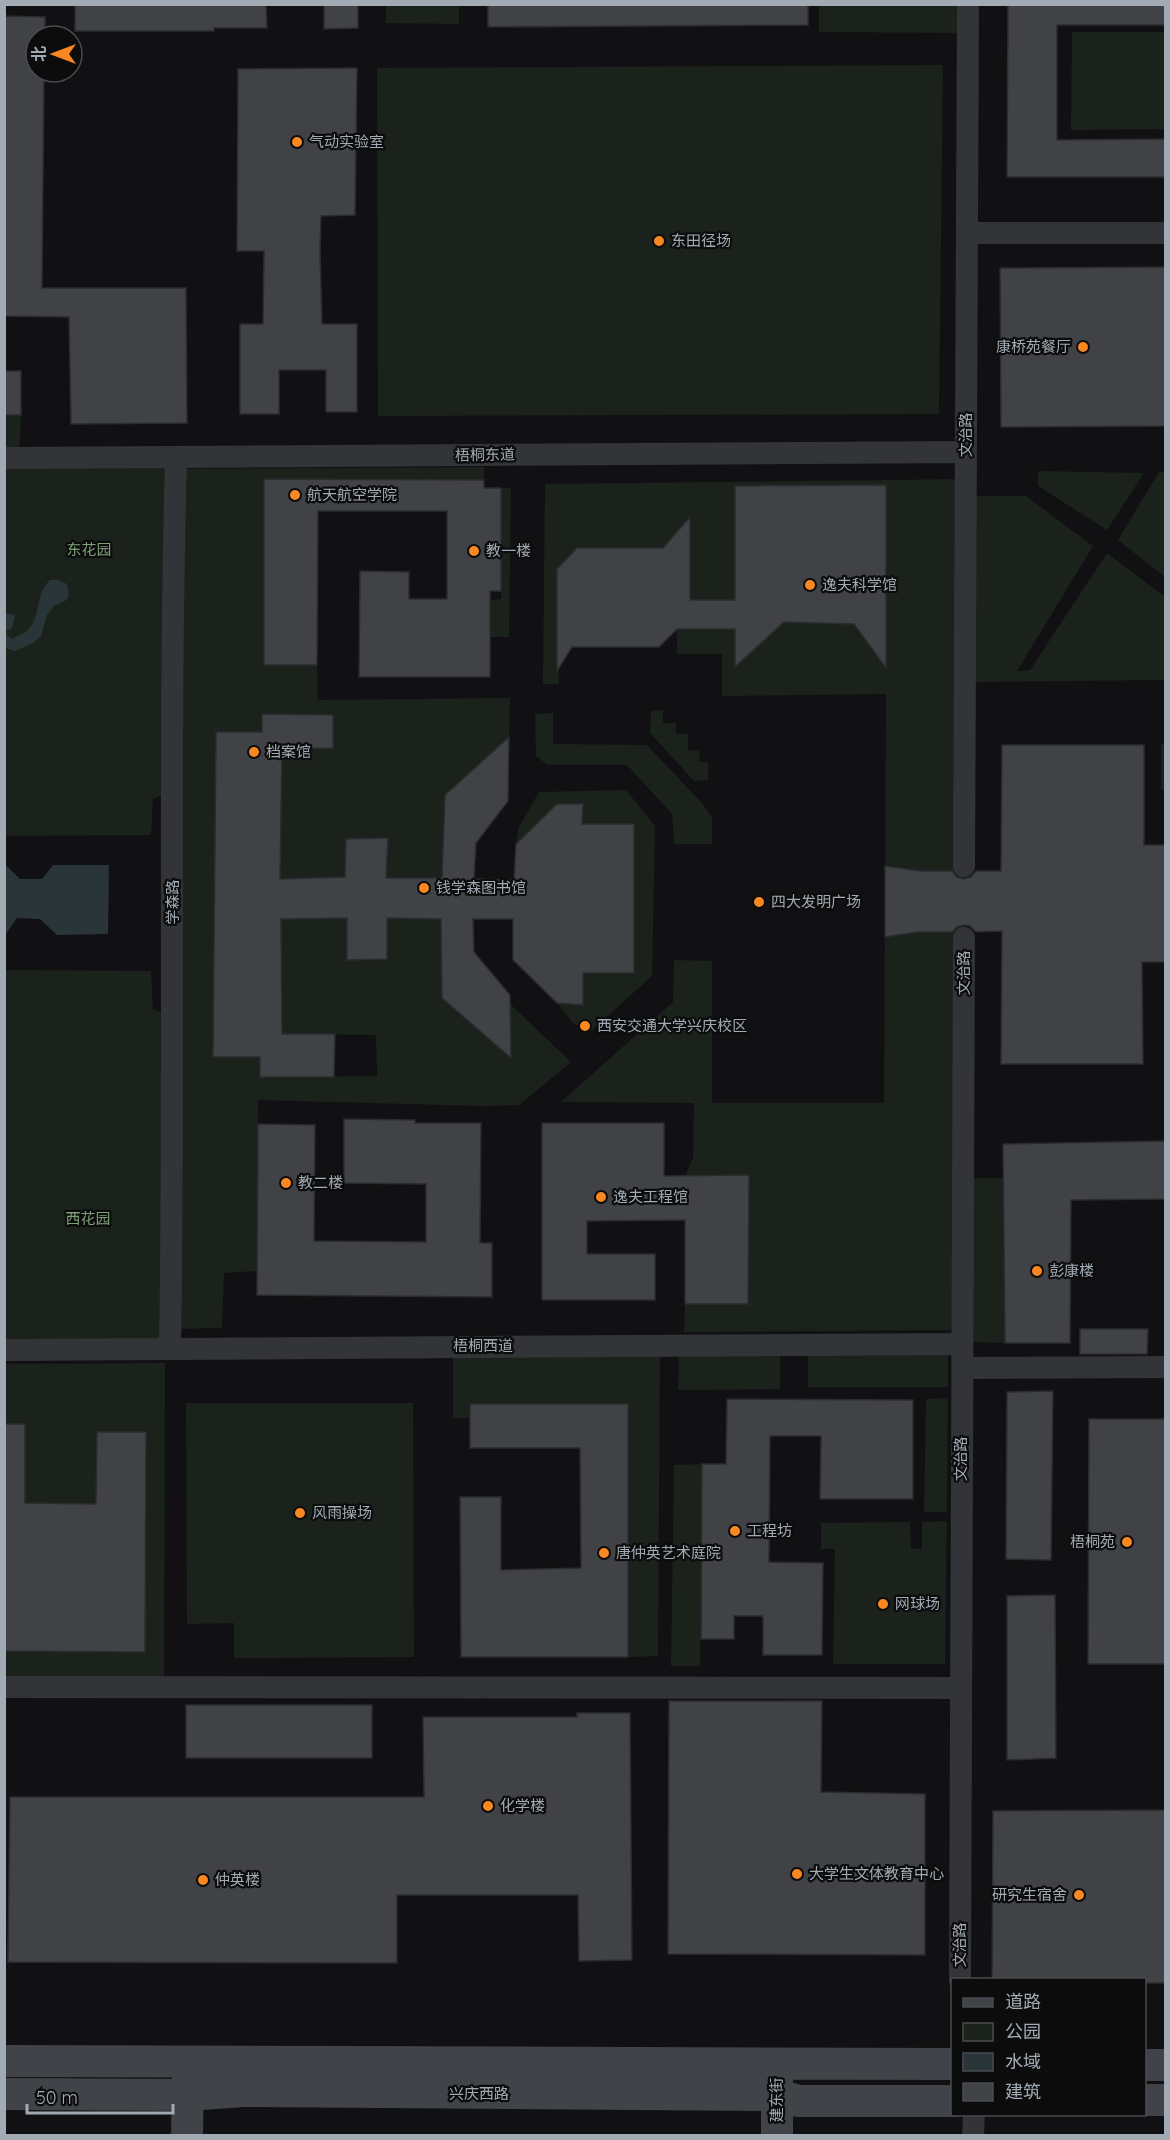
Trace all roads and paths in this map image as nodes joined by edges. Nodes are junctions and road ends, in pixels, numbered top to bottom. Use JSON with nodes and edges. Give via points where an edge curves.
{"nodes":[{"id":1,"x":968,"y":4,"type":"edge"},
{"id":2,"x":968,"y":232,"type":"junction"},
{"id":3,"x":1166,"y":233,"type":"edge"},
{"id":4,"x":966,"y":452,"type":"junction"},
{"id":5,"x":176,"y":457,"type":"junction"},
{"id":6,"x":4,"y":458,"type":"edge"},
{"id":7,"x":964,"y":866,"type":"dead end"},
{"id":8,"x":964,"y":938,"type":"dead end"},
{"id":9,"x":962,"y":1344,"type":"junction"},
{"id":10,"x":170,"y":1348,"type":"junction"},
{"id":11,"x":4,"y":1350,"type":"edge"},
{"id":12,"x":1166,"y":1367,"type":"edge"},
{"id":13,"x":962,"y":1368,"type":"junction"},
{"id":14,"x":4,"y":1687,"type":"edge"},
{"id":15,"x":960,"y":1688,"type":"junction"},
{"id":16,"x":960,"y":1978,"type":"edge"},
{"id":17,"x":4,"y":2061,"type":"edge"},
{"id":18,"x":188,"y":2061,"type":"junction"},
{"id":19,"x":951,"y":2064,"type":"edge"},
{"id":20,"x":1146,"y":2065,"type":"edge"},
{"id":21,"x":1166,"y":2065,"type":"edge"},
{"id":22,"x":777,"y":2080,"type":"junction"},
{"id":23,"x":4,"y":2094,"type":"edge"},
{"id":24,"x":188,"y":2095,"type":"junction"},
{"id":25,"x":1146,"y":2100,"type":"edge"},
{"id":26,"x":1166,"y":2100,"type":"edge"},
{"id":27,"x":951,"y":2101,"type":"edge"},
{"id":28,"x":974,"y":2116,"type":"edge"},
{"id":29,"x":187,"y":2136,"type":"edge"},
{"id":30,"x":777,"y":2136,"type":"edge"},
{"id":31,"x":973,"y":2136,"type":"edge"}],
"edges":[{"from":1,"to":2,"type":"street","name":"文治路"},
{"from":2,"to":3,"type":"street"},
{"from":2,"to":4,"type":"street","name":"文治路"},
{"from":4,"to":5,"type":"street","name":"梧桐东道"},
{"from":4,"to":7,"type":"street","name":"文治路"},
{"from":5,"to":6,"type":"street","name":"梧桐东道"},
{"from":5,"to":10,"type":"street","name":"学森路"},
{"from":8,"to":9,"type":"street","name":"文治路"},
{"from":9,"to":10,"type":"street","name":"梧桐西道"},
{"from":9,"to":13,"type":"street","name":"文治路"},
{"from":10,"to":11,"type":"street","name":"梧桐西道"},
{"from":12,"to":13,"type":"street"},
{"from":13,"to":15,"type":"street","name":"文治路"},
{"from":14,"to":15,"type":"street"},
{"from":15,"to":16,"type":"street","name":"文治路"},
{"from":17,"to":18,"type":"main road","name":"兴庆西路"},
{"from":18,"to":22,"type":"main road","name":"兴庆西路"},
{"from":18,"to":24,"type":"main road"},
{"from":19,"to":22,"type":"main road","name":"兴庆西路"},
{"from":20,"to":21,"type":"main road"},
{"from":22,"to":24,"type":"main road","name":"兴庆西路"},
{"from":22,"to":27,"type":"main road","name":"兴庆西路","via":[[799,2101]]},
{"from":22,"to":30,"type":"main road","name":"建东街"},
{"from":23,"to":24,"type":"main road","name":"兴庆西路"},
{"from":24,"to":29,"type":"main road"},
{"from":25,"to":26,"type":"main road"},
{"from":28,"to":31,"type":"street"}]}
